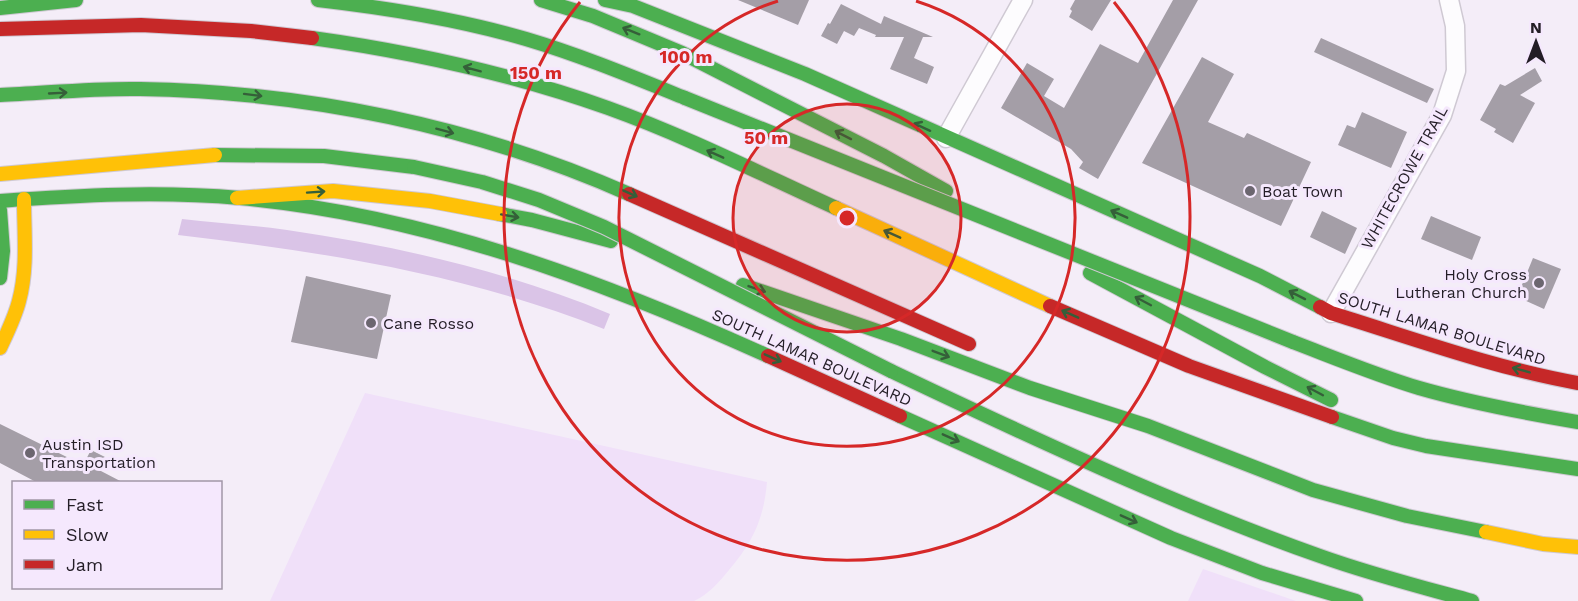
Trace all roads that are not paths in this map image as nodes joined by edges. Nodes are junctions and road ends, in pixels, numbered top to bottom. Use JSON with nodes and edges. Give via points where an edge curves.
{"nodes":[{"id":1,"x":76,"y":0,"type":"edge"},
{"id":2,"x":318,"y":0,"type":"edge"},
{"id":3,"x":541,"y":0,"type":"edge"},
{"id":4,"x":605,"y":0,"type":"edge"},
{"id":5,"x":1023,"y":0,"type":"edge"},
{"id":6,"x":1449,"y":0,"type":"edge"},
{"id":7,"x":0,"y":8,"type":"edge"},
{"id":8,"x":0,"y":29,"type":"edge"},
{"id":9,"x":0,"y":95,"type":"edge"},
{"id":10,"x":946,"y":138,"type":"junction"},
{"id":11,"x":0,"y":174,"type":"edge"},
{"id":12,"x":237,"y":198,"type":"junction"},
{"id":13,"x":24,"y":199,"type":"junction"},
{"id":14,"x":0,"y":201,"type":"edge"},
{"id":15,"x":0,"y":210,"type":"edge"},
{"id":16,"x":0,"y":278,"type":"edge"},
{"id":17,"x":1331,"y":313,"type":"junction"},
{"id":18,"x":977,"y":347,"type":"dead end"},
{"id":19,"x":0,"y":348,"type":"edge"},
{"id":20,"x":1041,"y":377,"type":"dead end"},
{"id":21,"x":1578,"y":383,"type":"edge"},
{"id":22,"x":1578,"y":422,"type":"edge"},
{"id":23,"x":1148,"y":426,"type":"junction"},
{"id":24,"x":1403,"y":440,"type":"junction"},
{"id":25,"x":1578,"y":469,"type":"edge"},
{"id":26,"x":1578,"y":547,"type":"edge"},
{"id":27,"x":1356,"y":601,"type":"edge"},
{"id":28,"x":1472,"y":601,"type":"edge"}],
"edges":[{"from":1,"to":7,"type":"main road"},
{"from":2,"to":22,"type":"main road","bridge":true,"via":[[439,18],[526,39],[616,70],[1359,368],[1437,393]]},
{"from":24,"to":3,"type":"main road","one_way":true,"via":[[1096,276],[884,156],[704,63],[593,16]]},
{"from":10,"to":4,"type":"main road","name":"SOUTH LAMAR BOULEVARD","one_way":true,"via":[[805,74],[633,6]]},
{"from":5,"to":10,"type":"street"},
{"from":6,"to":17,"type":"street","name":"WHITECROWE TRAIL","via":[[1455,26],[1456,70],[1442,115]]},
{"from":24,"to":8,"type":"main road","one_way":true,"via":[[1246,389],[699,147],[576,97],[430,58],[245,30],[138,24]]},
{"from":9,"to":18,"type":"main road","one_way":true,"via":[[138,89],[245,94],[343,106],[418,123],[535,157],[594,179]]},
{"from":17,"to":10,"type":"main road","name":"SOUTH LAMAR BOULEVARD","one_way":true,"via":[[1260,276]]},
{"from":11,"to":28,"type":"main road","bridge":true,"via":[[220,155],[324,156],[414,167],[504,189],[604,227],[891,371],[1225,522],[1355,569]]},
{"from":12,"to":13,"type":"main road"},
{"from":12,"to":23,"type":"main road","one_way":true,"via":[[333,191],[430,201],[532,220],[641,250]]},
{"from":12,"to":27,"type":"main road","name":"SOUTH LAMAR BOULEVARD","one_way":true,"via":[[362,215],[425,229],[608,286],[1171,538],[1248,569]]},
{"from":13,"to":14,"type":"main road"},
{"from":13,"to":19,"type":"main road","via":[[20,299]]},
{"from":15,"to":16,"type":"main road"},
{"from":21,"to":17,"type":"main road","name":"SOUTH LAMAR BOULEVARD","one_way":true,"via":[[1449,350]]},
{"from":20,"to":23,"type":"main road"},
{"from":23,"to":26,"type":"main road","via":[[1324,493],[1407,516],[1543,544]]},
{"from":24,"to":25,"type":"main road"}]}
